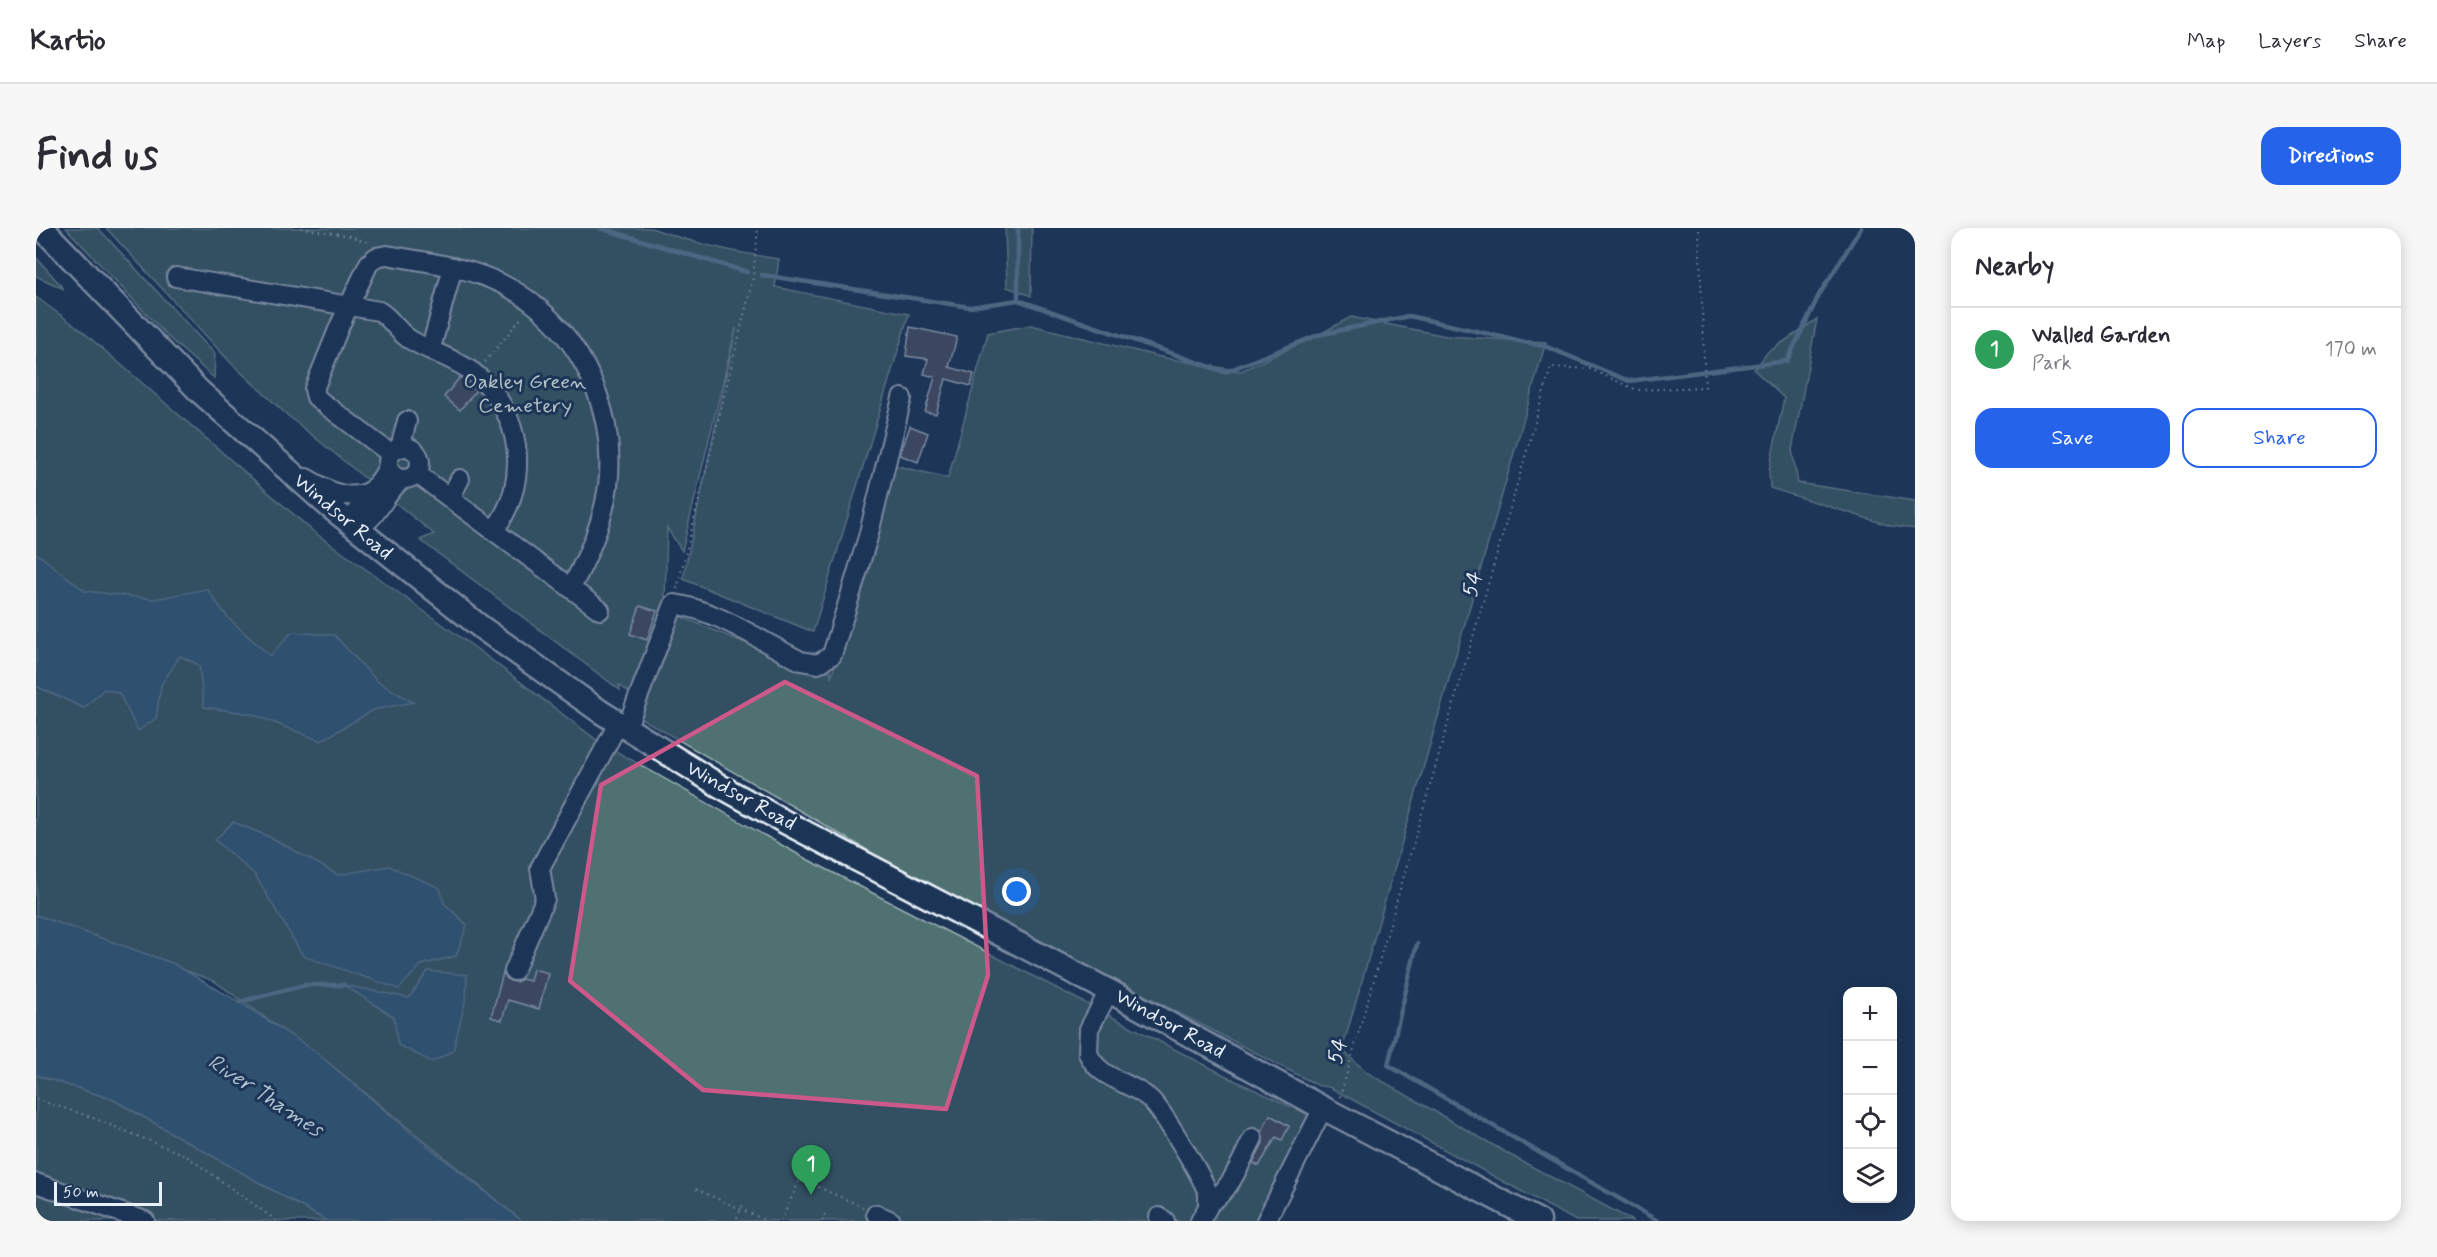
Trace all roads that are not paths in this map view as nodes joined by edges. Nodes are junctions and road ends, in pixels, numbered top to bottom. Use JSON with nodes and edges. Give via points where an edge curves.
{"nodes":[{"id":1,"x":42,"y":228,"type":"edge"},
{"id":2,"x":453,"y":267,"type":"junction"},
{"id":3,"x":176,"y":277,"type":"dead end"},
{"id":4,"x":350,"y":306,"type":"junction"},
{"id":5,"x":431,"y":348,"type":"junction"},
{"id":6,"x":902,"y":398,"type":"dead end"},
{"id":7,"x":407,"y":421,"type":"dead end"},
{"id":8,"x":393,"y":456,"type":"junction"},
{"id":9,"x":283,"y":467,"type":"junction"},
{"id":10,"x":410,"y":476,"type":"junction"},
{"id":11,"x":460,"y":479,"type":"dead end"},
{"id":12,"x":367,"y":493,"type":"junction"},
{"id":13,"x":450,"y":498,"type":"junction"},
{"id":14,"x":355,"y":528,"type":"junction"},
{"id":15,"x":494,"y":531,"type":"junction"},
{"id":16,"x":571,"y":588,"type":"junction"},
{"id":17,"x":600,"y":610,"type":"dead end"},
{"id":18,"x":622,"y":726,"type":"junction"},
{"id":19,"x":514,"y":971,"type":"dead end"},
{"id":20,"x":1109,"y":991,"type":"junction"},
{"id":21,"x":1329,"y":1111,"type":"junction"},
{"id":22,"x":1252,"y":1138,"type":"dead end"},
{"id":23,"x":36,"y":1183,"type":"edge"},
{"id":24,"x":1209,"y":1203,"type":"junction"},
{"id":25,"x":1272,"y":1216,"type":"edge"},
{"id":26,"x":145,"y":1221,"type":"edge"},
{"id":27,"x":1200,"y":1221,"type":"edge"},
{"id":28,"x":1539,"y":1221,"type":"edge"}],
"edges":[{"from":1,"to":9,"type":"main road","name":"Windsor Road","via":[[186,378]]},
{"from":2,"to":4,"type":"lane","via":[[387,255],[376,257],[367,267]]},
{"from":2,"to":5,"type":"lane"},
{"from":2,"to":16,"type":"lane","via":[[491,278],[533,303],[564,334],[582,361],[601,404],[608,438],[604,508],[592,546]]},
{"from":3,"to":4,"type":"lane"},
{"from":4,"to":5,"type":"lane","via":[[379,311],[409,339]]},
{"from":4,"to":8,"type":"lane","via":[[315,384],[315,393],[322,403]]},
{"from":5,"to":15,"type":"lane","via":[[475,374],[492,390],[514,435],[518,456],[513,496]]},
{"from":6,"to":18,"type":"lane","via":[[868,537],[837,645],[828,659],[818,664],[801,661],[710,613],[674,604]]},
{"from":7,"to":8,"type":"lane"},
{"from":8,"to":10,"type":"lane","via":[[393,475]]},
{"from":8,"to":10,"type":"lane","via":[[409,448],[417,454],[420,464]]},
{"from":8,"to":12,"type":"lane"},
{"from":9,"to":12,"type":"lane","via":[[344,496]]},
{"from":9,"to":14,"type":"main road","name":"Windsor Road"},
{"from":10,"to":13,"type":"lane"},
{"from":10,"to":14,"type":"lane","via":[[388,492],[372,517]]},
{"from":11,"to":13,"type":"lane"},
{"from":12,"to":14,"type":"lane","via":[[357,508]]},
{"from":13,"to":15,"type":"lane"},
{"from":14,"to":18,"type":"main road","name":"Windsor Road","via":[[491,634]]},
{"from":15,"to":16,"type":"lane"},
{"from":16,"to":17,"type":"lane"},
{"from":18,"to":19,"type":"lane","via":[[540,868],[545,899]]},
{"from":18,"to":20,"type":"main road","name":"Windsor Road","via":[[768,813]]},
{"from":20,"to":21,"type":"main road","name":"Windsor Road"},
{"from":20,"to":24,"type":"lane","via":[[1088,1035],[1090,1059],[1106,1074],[1156,1105],[1207,1189]]},
{"from":21,"to":25,"type":"lane"},
{"from":21,"to":28,"type":"main road","name":"Windsor Road"},
{"from":22,"to":24,"type":"lane","via":[[1227,1185]]},
{"from":23,"to":26,"type":"lane"},
{"from":24,"to":27,"type":"lane"}]}
